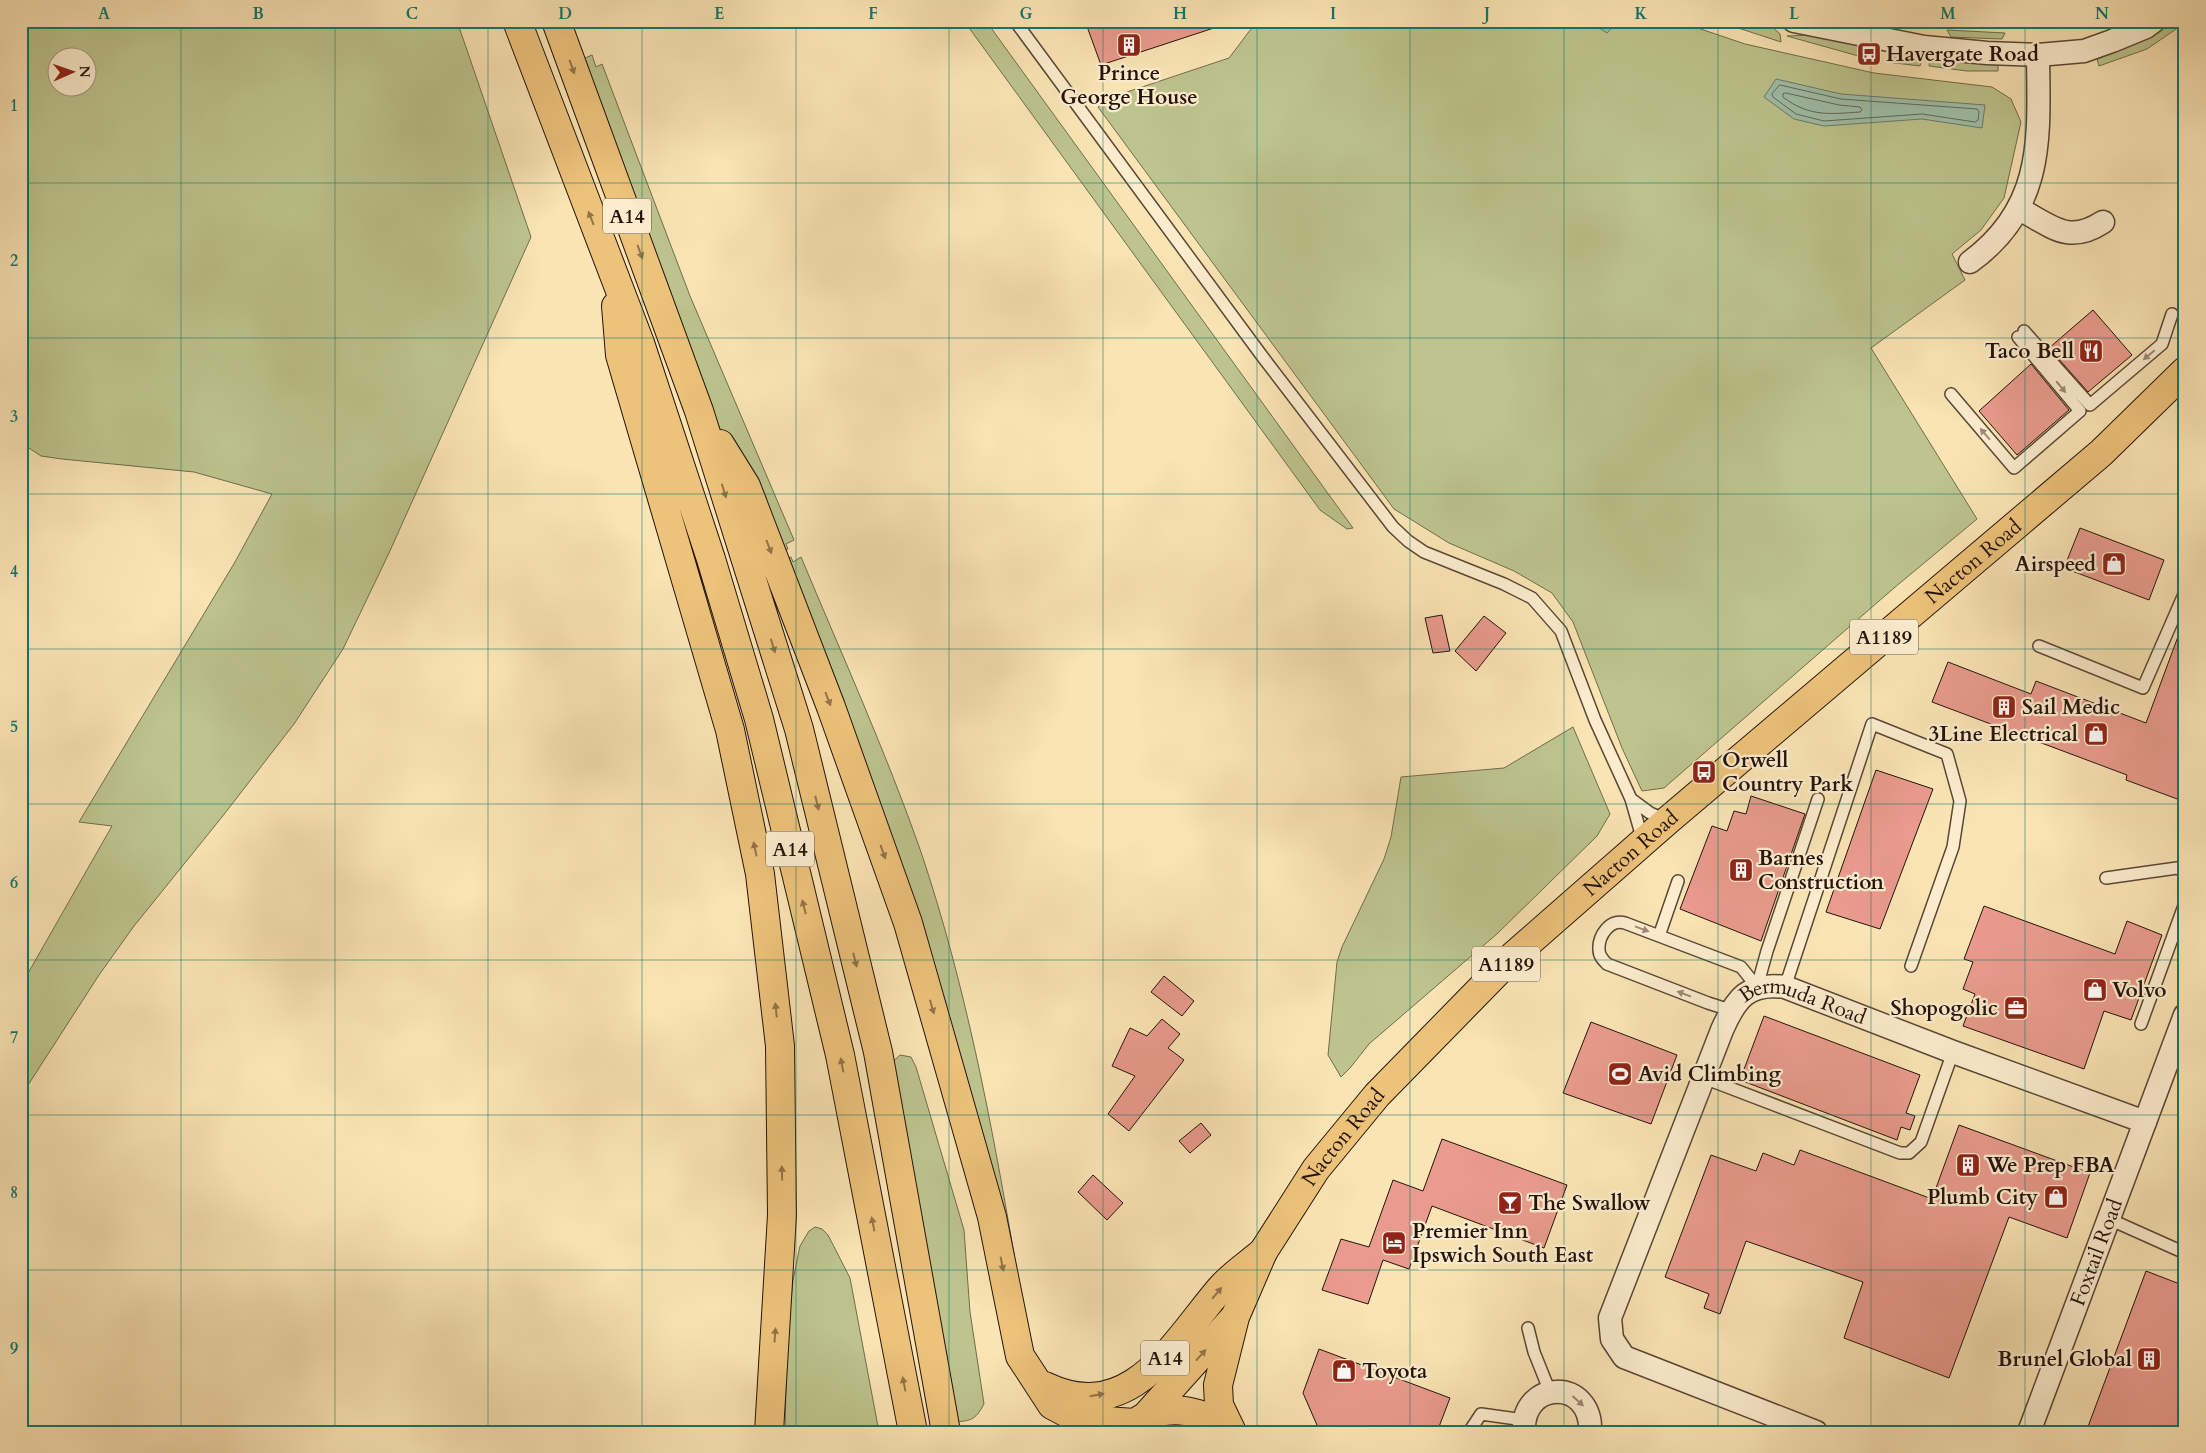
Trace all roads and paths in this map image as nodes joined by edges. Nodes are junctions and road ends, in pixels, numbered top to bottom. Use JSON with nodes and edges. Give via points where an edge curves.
{"nodes":[{"id":1,"x":517,"y":21,"type":"edge"},
{"id":2,"x":556,"y":21,"type":"edge"},
{"id":3,"x":1015,"y":21,"type":"edge"},
{"id":4,"x":1794,"y":21,"type":"edge"},
{"id":5,"x":2147,"y":23,"type":"edge"},
{"id":6,"x":1846,"y":27,"type":"edge"},
{"id":7,"x":2038,"y":55,"type":"junction"},
{"id":8,"x":2019,"y":209,"type":"junction"},
{"id":9,"x":2103,"y":222,"type":"dead end"},
{"id":10,"x":1970,"y":262,"type":"dead end"},
{"id":11,"x":614,"y":280,"type":"junction"},
{"id":12,"x":2172,"y":314,"type":"dead end"},
{"id":13,"x":2185,"y":371,"type":"edge"},
{"id":14,"x":1951,"y":394,"type":"dead end"},
{"id":15,"x":2185,"y":395,"type":"edge"},
{"id":16,"x":699,"y":411,"type":"junction"},
{"id":17,"x":2101,"y":453,"type":"junction"},
{"id":18,"x":2185,"y":592,"type":"edge"},
{"id":19,"x":2039,"y":646,"type":"dead end"},
{"id":20,"x":1631,"y":799,"type":"junction"},
{"id":21,"x":1818,"y":799,"type":"dead end"},
{"id":22,"x":1667,"y":821,"type":"junction"},
{"id":23,"x":1643,"y":841,"type":"junction"},
{"id":24,"x":2185,"y":872,"type":"edge"},
{"id":25,"x":2106,"y":878,"type":"dead end"},
{"id":26,"x":1678,"y":881,"type":"dead end"},
{"id":27,"x":2185,"y":903,"type":"edge"},
{"id":28,"x":1659,"y":936,"type":"junction"},
{"id":29,"x":1911,"y":966,"type":"dead end"},
{"id":30,"x":1757,"y":987,"type":"junction"},
{"id":31,"x":1785,"y":987,"type":"junction"},
{"id":32,"x":1730,"y":1010,"type":"junction"},
{"id":33,"x":2185,"y":1015,"type":"edge"},
{"id":34,"x":2141,"y":1024,"type":"dead end"},
{"id":35,"x":1953,"y":1052,"type":"junction"},
{"id":36,"x":1704,"y":1078,"type":"junction"},
{"id":37,"x":2145,"y":1122,"type":"junction"},
{"id":38,"x":2109,"y":1218,"type":"junction"},
{"id":39,"x":1263,"y":1252,"type":"junction"},
{"id":40,"x":2185,"y":1253,"type":"edge"},
{"id":41,"x":1235,"y":1317,"type":"junction"},
{"id":42,"x":1528,"y":1328,"type":"dead end"},
{"id":43,"x":1035,"y":1381,"type":"junction"},
{"id":44,"x":1550,"y":1392,"type":"junction"},
{"id":45,"x":1135,"y":1424,"type":"edge"},
{"id":46,"x":1524,"y":1426,"type":"edge"},
{"id":47,"x":769,"y":1432,"type":"edge"},
{"id":48,"x":913,"y":1432,"type":"edge"},
{"id":49,"x":946,"y":1432,"type":"edge"},
{"id":50,"x":1230,"y":1432,"type":"edge"},
{"id":51,"x":1469,"y":1432,"type":"edge"},
{"id":52,"x":1590,"y":1432,"type":"edge"},
{"id":53,"x":1679,"y":1432,"type":"edge"},
{"id":54,"x":1692,"y":1432,"type":"edge"},
{"id":55,"x":1816,"y":1432,"type":"edge"},
{"id":56,"x":2029,"y":1432,"type":"edge"}],
"edges":[{"from":11,"to":1,"type":"main road","number":"A14","one_way":true},
{"from":2,"to":16,"type":"main road","number":"A14","one_way":true},
{"from":3,"to":20,"type":"lane","via":[[1393,528],[1424,552],[1532,598],[1561,631],[1595,720]]},
{"from":4,"to":6,"type":"street"},
{"from":5,"to":7,"type":"street","via":[[2084,51]]},
{"from":6,"to":7,"type":"street","via":[[1924,47],[1987,54]]},
{"from":7,"to":8,"type":"street","via":[[2036,151]]},
{"from":8,"to":9,"type":"street","via":[[2068,234],[2092,230]]},
{"from":8,"to":10,"type":"street","via":[[2004,232]]},
{"from":47,"to":11,"type":"main road","number":"A14","one_way":true,"via":[[782,1214],[780,1046],[760,874],[730,730],[620,355]]},
{"from":48,"to":11,"type":"main road","number":"A14","one_way":true,"via":[[840,1055],[758,719],[708,549],[640,343]]},
{"from":12,"to":14,"type":"lane","one_way":true,"via":[[2162,344],[2090,405],[2021,334],[2080,410],[2014,468]]},
{"from":13,"to":17,"type":"main road","name":"Nacton Road","number":"A1189"},
{"from":15,"to":17,"type":"main road","name":"Nacton Road","number":"A1189"},
{"from":16,"to":43,"type":"main road","number":"A14","one_way":true,"via":[[746,486],[831,707],[908,923],[992,1216],[1020,1356]]},
{"from":16,"to":49,"type":"main road","number":"A14","one_way":true,"via":[[799,729],[878,1052]]},
{"from":17,"to":22,"type":"main road","name":"Nacton Road","number":"A1189"},
{"from":18,"to":19,"type":"lane","via":[[2143,688]]},
{"from":20,"to":22,"type":"lane"},
{"from":20,"to":23,"type":"lane"},
{"from":21,"to":30,"type":"lane"},
{"from":22,"to":23,"type":"main road","name":"Nacton Road","number":"A1189"},
{"from":23,"to":39,"type":"main road","name":"Nacton Road","number":"A1189","via":[[1513,956],[1377,1095],[1316,1169]]},
{"from":24,"to":25,"type":"lane","via":[[2177,868]]},
{"from":26,"to":28,"type":"lane"},
{"from":27,"to":34,"type":"lane"},
{"from":28,"to":30,"type":"lane","via":[[1741,967]]},
{"from":32,"to":28,"type":"lane","one_way":true,"via":[[1607,964],[1600,956],[1600,941],[1614,922]]},
{"from":29,"to":31,"type":"lane","via":[[1953,847],[1960,801],[1947,754],[1872,724]]},
{"from":30,"to":31,"type":"street","name":"Bermuda Road","via":[[1767,984]]},
{"from":30,"to":32,"type":"street","name":"Bermuda Road"},
{"from":31,"to":35,"type":"street","name":"Bermuda Road"},
{"from":32,"to":36,"type":"street","name":"Bermuda Road"},
{"from":33,"to":37,"type":"street","name":"Foxtail Road"},
{"from":35,"to":36,"type":"lane","via":[[1921,1142],[1909,1153],[1900,1153]]},
{"from":35,"to":37,"type":"street","name":"Bermuda Road"},
{"from":36,"to":55,"type":"street","name":"Bermuda Road","via":[[1610,1318],[1612,1339],[1624,1357]]},
{"from":37,"to":38,"type":"street","name":"Foxtail Road"},
{"from":38,"to":40,"type":"lane"},
{"from":38,"to":56,"type":"street","name":"Foxtail Road"},
{"from":39,"to":41,"type":"main road","name":"Nacton Road","number":"A1189"},
{"from":43,"to":39,"type":"main road","number":"A14","one_way":true,"via":[[1080,1398],[1128,1386],[1165,1358],[1222,1287]]},
{"from":45,"to":41,"type":"main road","name":"Nacton Road","number":"A1189","one_way":true},
{"from":41,"to":50,"type":"main road","name":"Nacton Road","number":"A1189","via":[[1218,1386],[1219,1405]]},
{"from":42,"to":44,"type":"lane"},
{"from":43,"to":45,"type":"main road","number":"A14","via":[[1052,1405],[1071,1415]]},
{"from":44,"to":46,"type":"street","via":[[1526,1410]]},
{"from":44,"to":52,"type":"street","one_way":true,"via":[[1566,1393],[1582,1402],[1588,1411]]},
{"from":45,"to":50,"type":"main road","via":[[1169,1410],[1195,1412],[1218,1422]]},
{"from":46,"to":51,"type":"lane","via":[[1481,1414]]},
{"from":53,"to":54,"type":"lane"}]}
